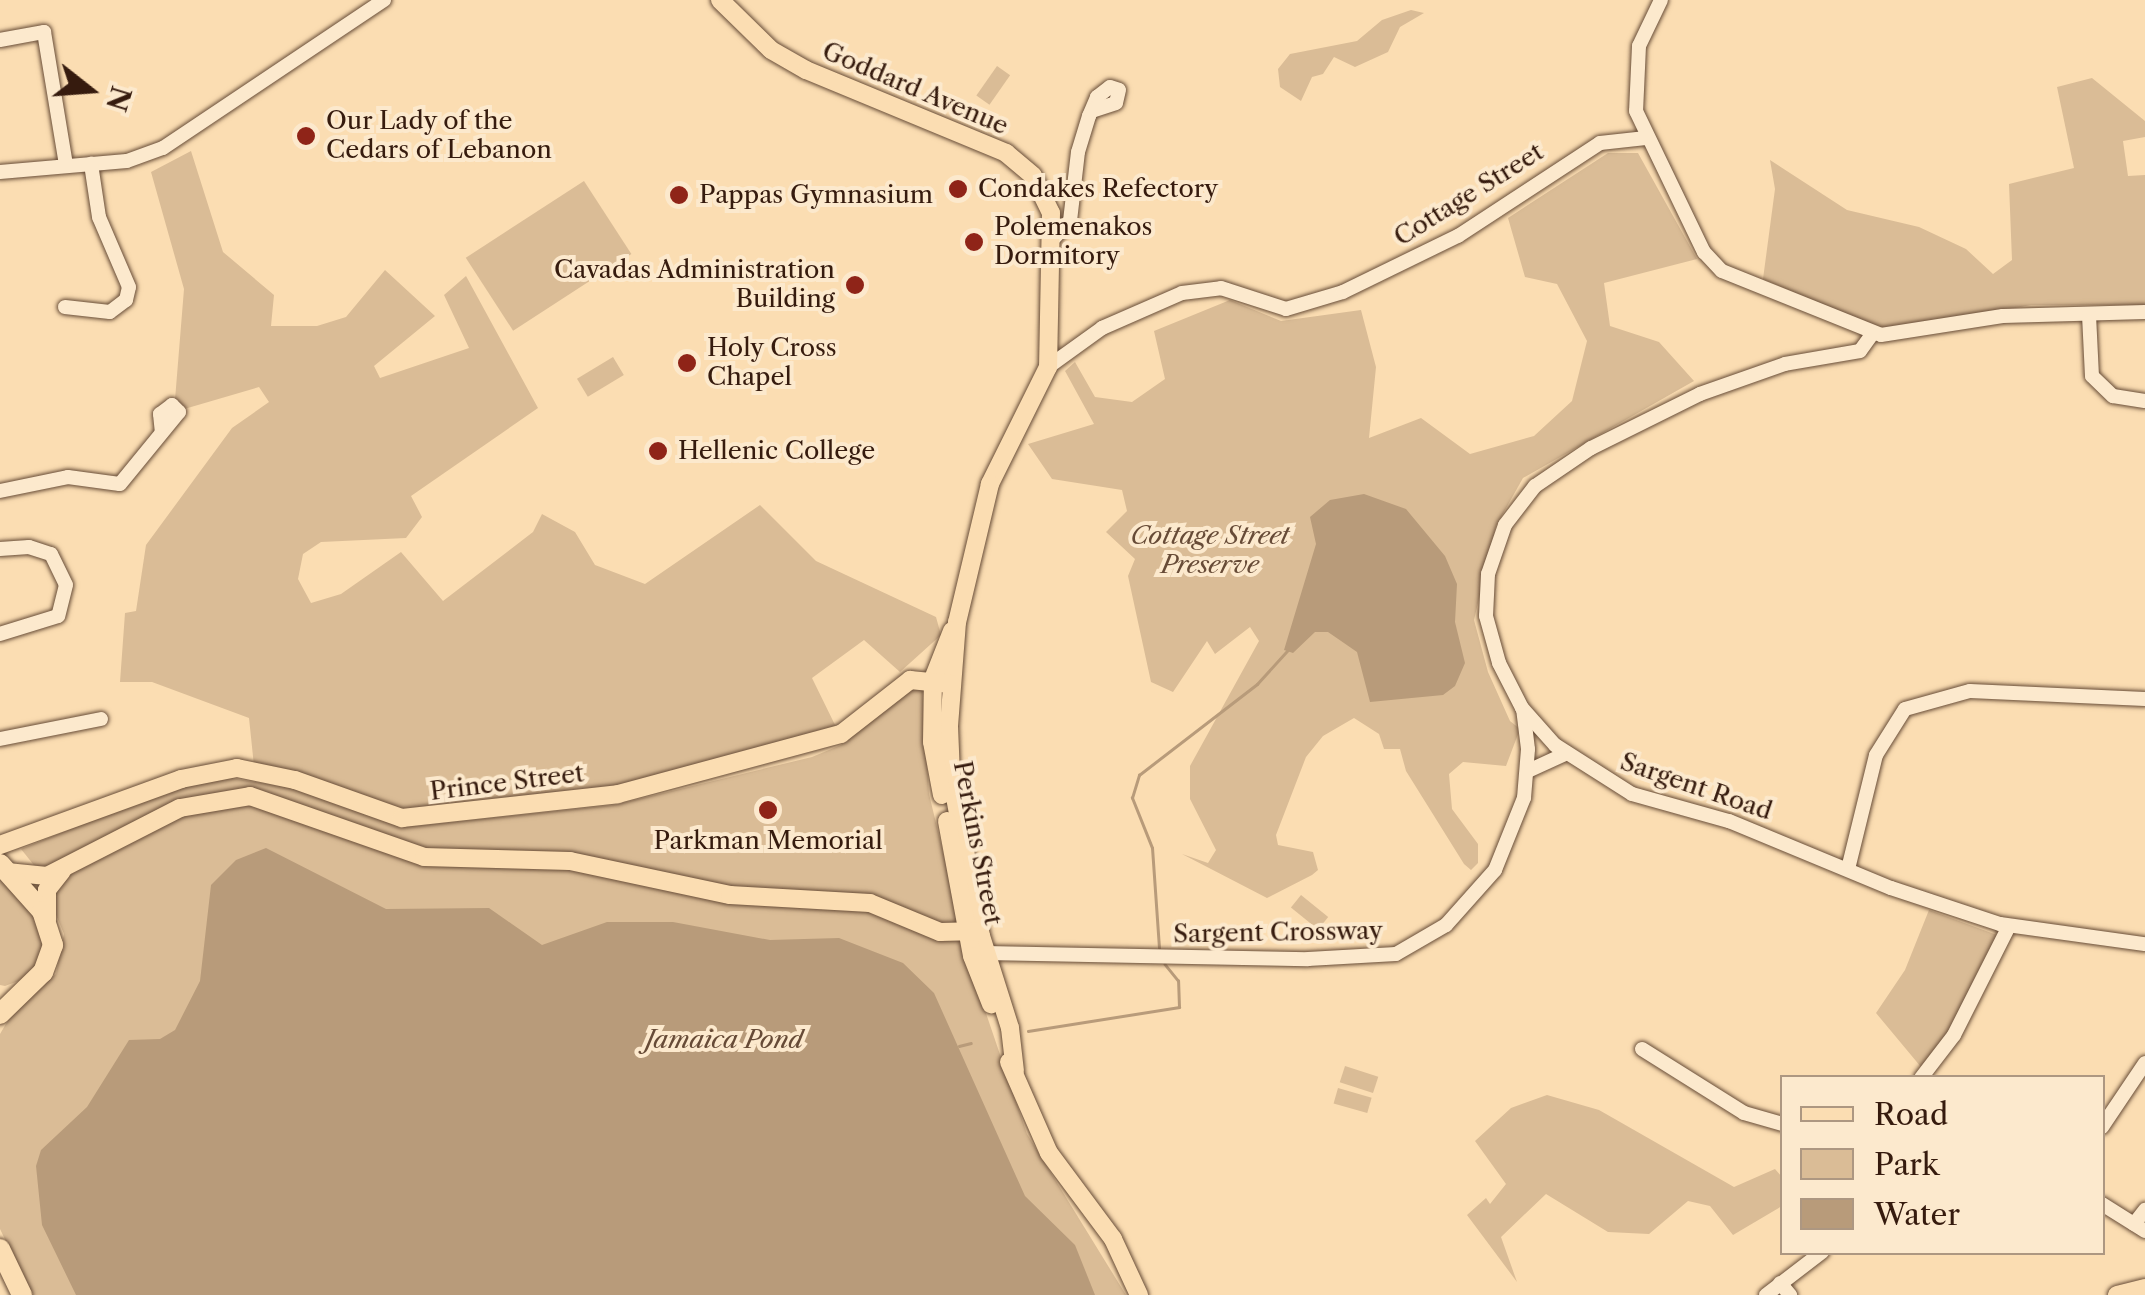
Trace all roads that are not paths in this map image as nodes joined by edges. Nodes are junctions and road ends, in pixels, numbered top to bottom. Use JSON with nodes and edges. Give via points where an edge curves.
{"nodes":[{"id":1,"x":384,"y":0,"type":"edge"},
{"id":2,"x":720,"y":0,"type":"edge"},
{"id":3,"x":1660,"y":0,"type":"edge"},
{"id":4,"x":0,"y":40,"type":"edge"},
{"id":5,"x":1634,"y":102,"type":"junction"},
{"id":6,"x":1092,"y":111,"type":"dead end"},
{"id":7,"x":1646,"y":138,"type":"junction"},
{"id":8,"x":1600,"y":143,"type":"junction"},
{"id":9,"x":91,"y":164,"type":"junction"},
{"id":10,"x":66,"y":165,"type":"junction"},
{"id":11,"x":0,"y":172,"type":"edge"},
{"id":12,"x":1054,"y":238,"type":"junction"},
{"id":13,"x":65,"y":307,"type":"dead end"},
{"id":14,"x":2145,"y":312,"type":"edge"},
{"id":15,"x":2089,"y":316,"type":"junction"},
{"id":16,"x":1873,"y":333,"type":"junction"},
{"id":17,"x":1048,"y":367,"type":"junction"},
{"id":18,"x":2145,"y":401,"type":"edge"},
{"id":19,"x":162,"y":432,"type":"dead end"},
{"id":20,"x":0,"y":491,"type":"edge"},
{"id":21,"x":0,"y":549,"type":"edge"},
{"id":22,"x":974,"y":551,"type":"joint"},
{"id":23,"x":957,"y":622,"type":"junction"},
{"id":24,"x":0,"y":634,"type":"edge"},
{"id":25,"x":944,"y":645,"type":"junction"},
{"id":26,"x":913,"y":680,"type":"junction"},
{"id":27,"x":942,"y":682,"type":"junction"},
{"id":28,"x":2145,"y":699,"type":"edge"},
{"id":29,"x":1522,"y":708,"type":"junction"},
{"id":30,"x":101,"y":719,"type":"dead end"},
{"id":31,"x":0,"y":738,"type":"edge"},
{"id":32,"x":1565,"y":754,"type":"junction"},
{"id":33,"x":1528,"y":771,"type":"junction"},
{"id":34,"x":0,"y":845,"type":"edge"},
{"id":35,"x":4,"y":868,"type":"edge"},
{"id":36,"x":65,"y":868,"type":"junction"},
{"id":37,"x":1848,"y":869,"type":"junction"},
{"id":38,"x":47,"y":920,"type":"junction"},
{"id":39,"x":972,"y":923,"type":"junction"},
{"id":40,"x":2009,"y":926,"type":"junction"},
{"id":41,"x":2145,"y":944,"type":"edge"},
{"id":42,"x":985,"y":952,"type":"junction"},
{"id":43,"x":26,"y":988,"type":"junction"},
{"id":44,"x":0,"y":991,"type":"edge"},
{"id":45,"x":0,"y":1014,"type":"edge"},
{"id":46,"x":1642,"y":1050,"type":"dead end"},
{"id":47,"x":2145,"y":1063,"type":"edge"},
{"id":48,"x":1015,"y":1070,"type":"junction"},
{"id":49,"x":1922,"y":1075,"type":"edge"},
{"id":50,"x":1780,"y":1123,"type":"edge"},
{"id":51,"x":2105,"y":1123,"type":"edge"},
{"id":52,"x":2105,"y":1206,"type":"edge"},
{"id":53,"x":2145,"y":1210,"type":"edge"},
{"id":54,"x":2140,"y":1228,"type":"edge"},
{"id":55,"x":0,"y":1249,"type":"edge"},
{"id":56,"x":1819,"y":1255,"type":"edge"},
{"id":57,"x":2145,"y":1288,"type":"edge"},
{"id":58,"x":1785,"y":1289,"type":"edge"},
{"id":59,"x":22,"y":1295,"type":"edge"},
{"id":60,"x":1139,"y":1295,"type":"edge"},
{"id":61,"x":1766,"y":1295,"type":"edge"},
{"id":62,"x":2117,"y":1295,"type":"edge"}],
"edges":[{"from":1,"to":9,"type":"street","via":[[163,148]]},
{"from":2,"to":12,"type":"main road","name":"Goddard Avenue","via":[[771,50],[806,70],[1006,152],[1042,192]]},
{"from":3,"to":5,"type":"street","via":[[1639,46]]},
{"from":4,"to":10,"type":"street","via":[[44,32]]},
{"from":5,"to":7,"type":"street"},
{"from":5,"to":8,"type":"street","name":"Cottage Street","via":[[1622,126]]},
{"from":6,"to":12,"type":"street","via":[[1078,152],[1070,221]]},
{"from":7,"to":8,"type":"street","name":"Cottage Street"},
{"from":7,"to":16,"type":"street","via":[[1716,266]]},
{"from":8,"to":17,"type":"street","name":"Cottage Street","via":[[1458,236],[1342,292],[1291,308],[1221,288],[1182,292],[1102,328]]},
{"from":9,"to":10,"type":"street"},
{"from":9,"to":13,"type":"street","via":[[99,217],[129,287],[126,300],[110,312]]},
{"from":10,"to":11,"type":"street"},
{"from":12,"to":17,"type":"main road","name":"Goddard Avenue"},
{"from":14,"to":15,"type":"street"},
{"from":15,"to":16,"type":"street","via":[[2004,316]]},
{"from":15,"to":18,"type":"street","via":[[2092,376],[2117,398]]},
{"from":16,"to":29,"type":"street","name":"Sargent Road","via":[[1860,350],[1785,364],[1656,414],[1560,467],[1522,499],[1495,548],[1485,602],[1496,654]]},
{"from":17,"to":22,"type":"main road","name":"Cottage Street","via":[[990,484]]},
{"from":19,"to":20,"type":"street","via":[[120,484],[68,477]]},
{"from":21,"to":24,"type":"street","via":[[28,546],[50,554],[66,585],[63,604],[48,623]]},
{"from":22,"to":23,"type":"main road","name":"Perkins Street"},
{"from":23,"to":25,"type":"main road","name":"Perkins Street"},
{"from":23,"to":27,"type":"main road","name":"Perkins Street"},
{"from":25,"to":26,"type":"main road","name":"Prince Street"},
{"from":25,"to":27,"type":"main road","name":"Perkins Street"},
{"from":26,"to":27,"type":"main road"},
{"from":26,"to":34,"type":"main road","name":"Prince Street","via":[[840,734],[618,794],[402,818],[295,780],[237,768],[180,779]]},
{"from":27,"to":39,"type":"main road","name":"Perkins Street"},
{"from":28,"to":37,"type":"street","via":[[1970,691],[1906,709],[1876,755]]},
{"from":29,"to":32,"type":"street","name":"Sargent Road"},
{"from":29,"to":33,"type":"street","name":"Sargent Crossway"},
{"from":30,"to":31,"type":"street"},
{"from":32,"to":33,"type":"street"},
{"from":32,"to":37,"type":"street","name":"Sargent Road","via":[[1632,794],[1728,821]]},
{"from":33,"to":42,"type":"street","name":"Sargent Crossway","via":[[1494,870],[1446,925],[1396,954],[1308,959]]},
{"from":35,"to":36,"type":"main road","via":[[36,878]]},
{"from":35,"to":38,"type":"highway"},
{"from":36,"to":38,"type":"main road","via":[[48,886]]},
{"from":36,"to":39,"type":"main road","via":[[163,814],[239,795],[280,802],[424,857],[570,861],[730,895],[863,902],[940,932]]},
{"from":37,"to":40,"type":"street","name":"Sargent Road"},
{"from":38,"to":43,"type":"highway","via":[[50,958]]},
{"from":39,"to":42,"type":"main road","name":"Perkins Street"},
{"from":39,"to":48,"type":"main road","name":"Perkins Street"},
{"from":40,"to":41,"type":"street","name":"Sargent Road"},
{"from":40,"to":49,"type":"street","via":[[1954,1036]]},
{"from":42,"to":48,"type":"main road","name":"Perkins Street","via":[[1010,1028]]},
{"from":43,"to":44,"type":"highway"},
{"from":43,"to":45,"type":"highway"},
{"from":46,"to":50,"type":"street","via":[[1736,1109]]},
{"from":47,"to":51,"type":"street"},
{"from":48,"to":60,"type":"main road","name":"Perkins Street","via":[[1048,1153],[1113,1239]]},
{"from":52,"to":54,"type":"street"},
{"from":53,"to":54,"type":"street"},
{"from":55,"to":59,"type":"highway"},
{"from":56,"to":58,"type":"street"},
{"from":57,"to":62,"type":"main road"},
{"from":58,"to":61,"type":"street"}]}
